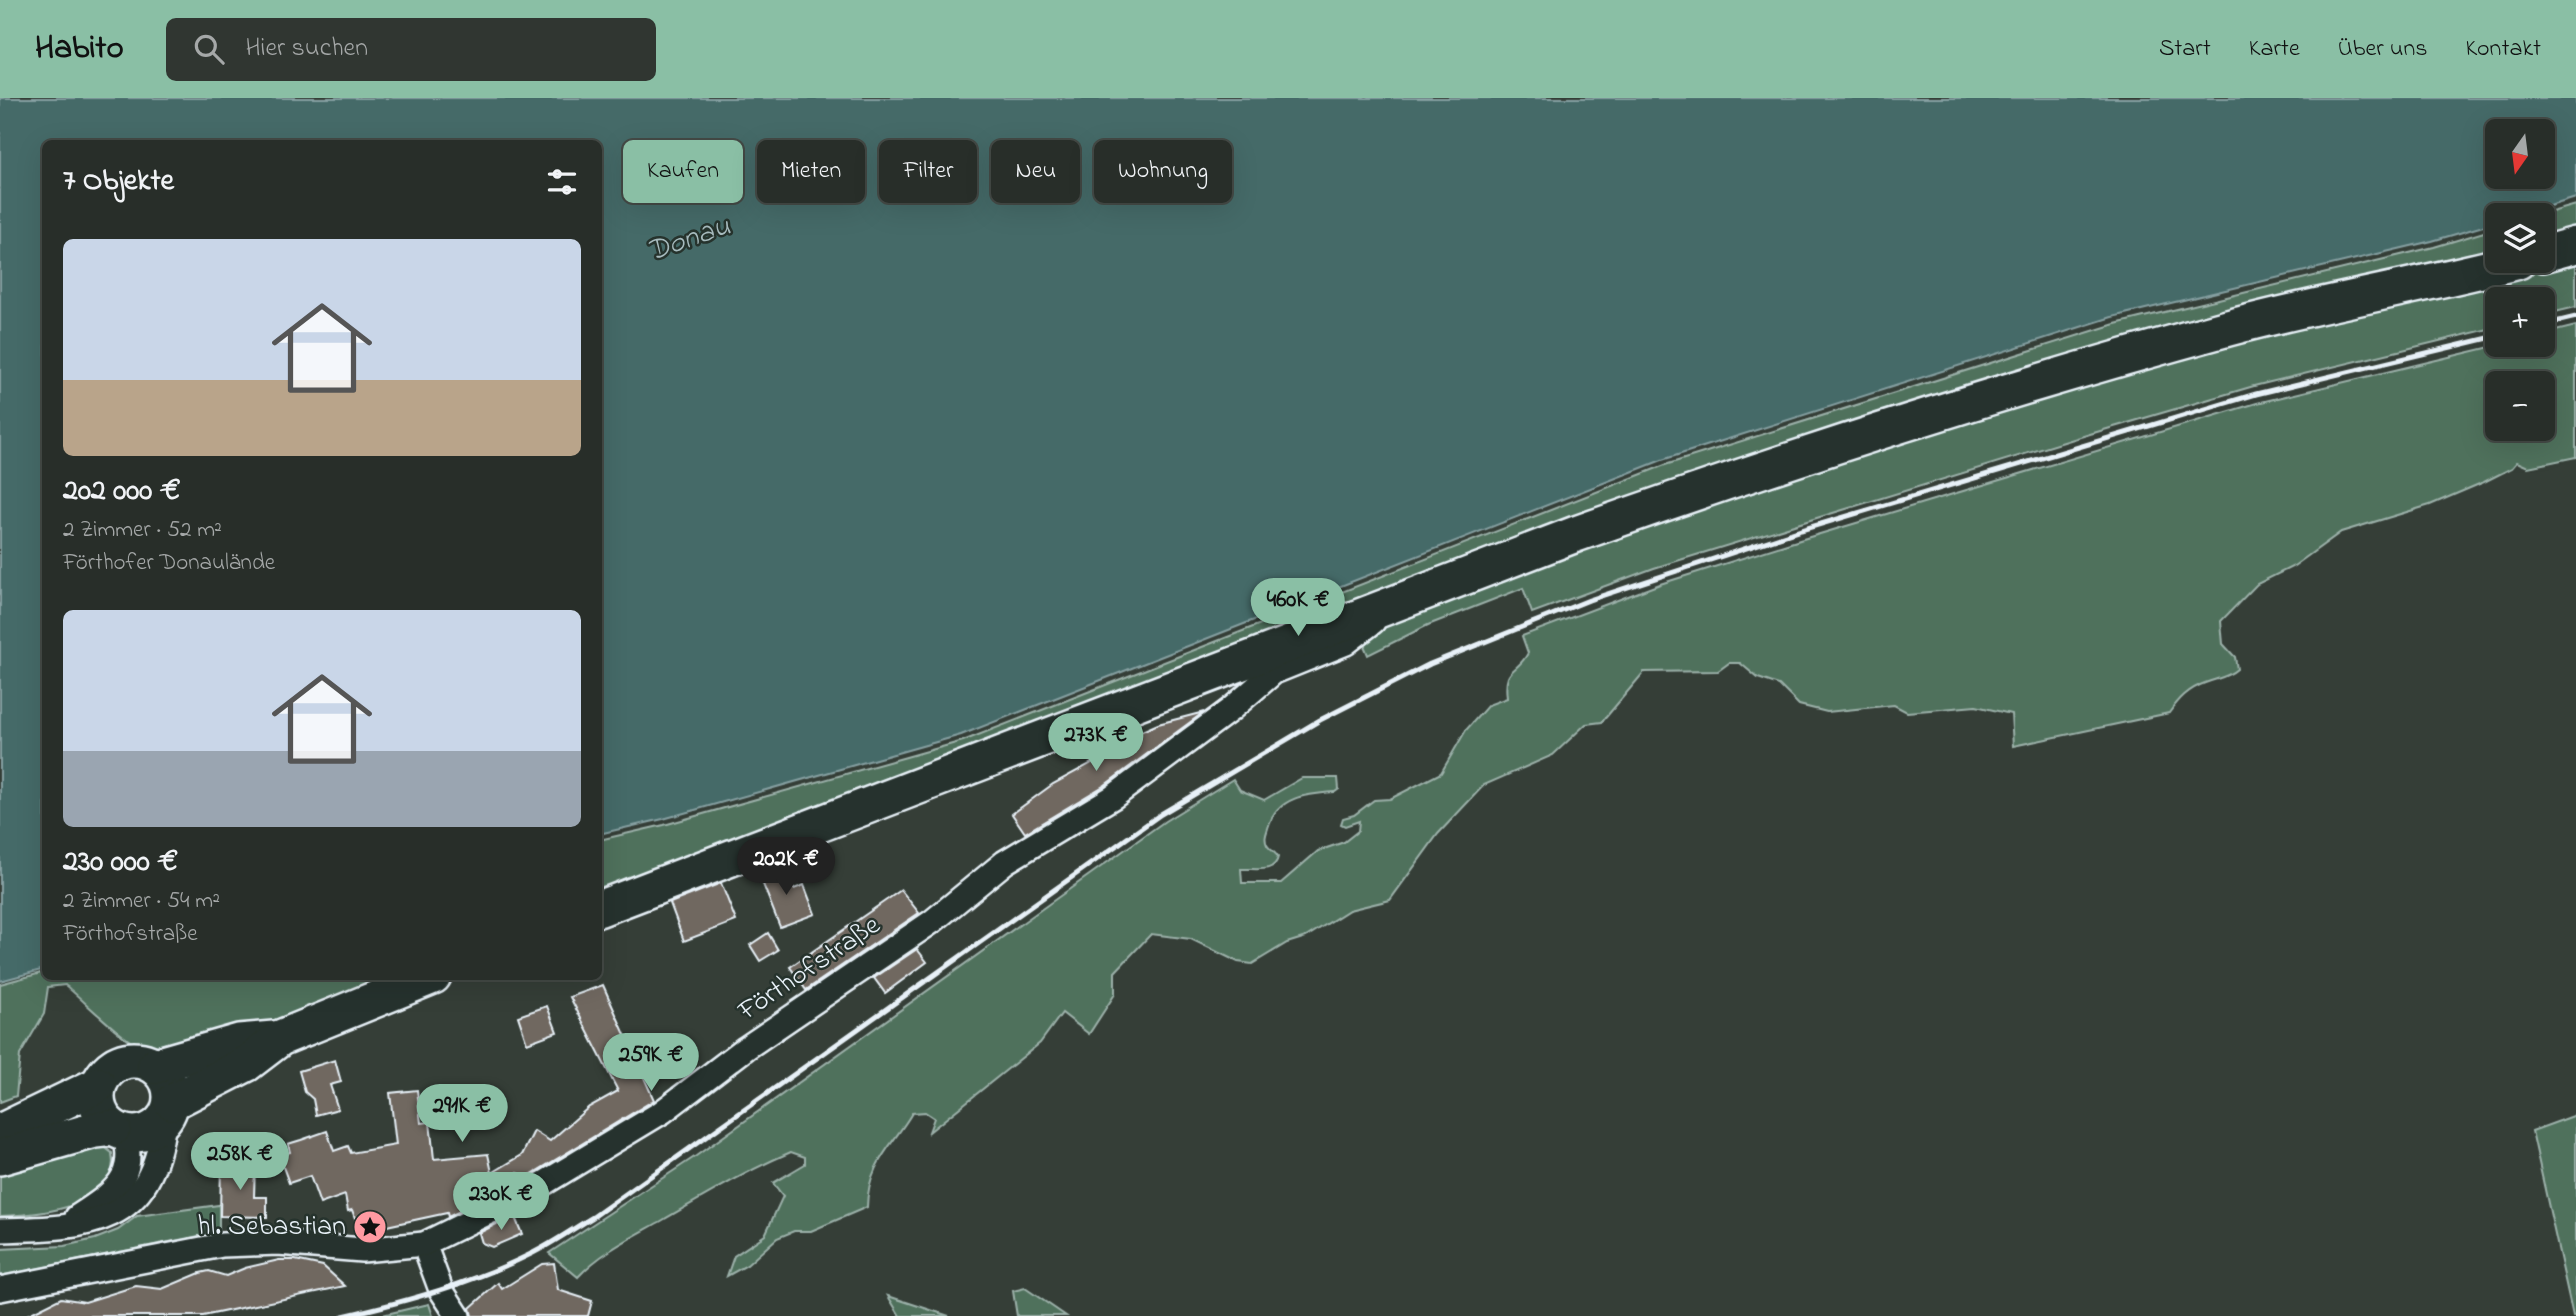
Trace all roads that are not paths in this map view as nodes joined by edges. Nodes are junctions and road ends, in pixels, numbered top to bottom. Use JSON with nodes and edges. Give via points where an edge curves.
{"nodes":[{"id":1,"x":2576,"y":245,"type":"edge"},
{"id":2,"x":2555,"y":251,"type":"edge"},
{"id":3,"x":2485,"y":269,"type":"edge"},
{"id":4,"x":1398,"y":603,"type":"junction"},
{"id":5,"x":602,"y":907,"type":"edge"},
{"id":6,"x":423,"y":980,"type":"edge"},
{"id":7,"x":280,"y":1038,"type":"junction"},
{"id":8,"x":155,"y":1066,"type":"junction"},
{"id":9,"x":98,"y":1085,"type":"junction"},
{"id":10,"x":168,"y":1112,"type":"junction"},
{"id":11,"x":118,"y":1131,"type":"junction"},
{"id":12,"x":0,"y":1132,"type":"edge"},
{"id":13,"x":0,"y":1157,"type":"edge"},
{"id":14,"x":62,"y":1226,"type":"junction"},
{"id":15,"x":0,"y":1230,"type":"edge"},
{"id":16,"x":424,"y":1244,"type":"junction"},
{"id":17,"x":0,"y":1289,"type":"edge"},
{"id":18,"x":458,"y":1316,"type":"edge"}],
"edges":[{"from":1,"to":2,"type":"main road"},
{"from":3,"to":4,"type":"main road","via":[[2231,327],[2080,370],[1693,493]]},
{"from":4,"to":5,"type":"main road"},
{"from":4,"to":16,"type":"street","name":"Förthofstraße","via":[[1346,643],[1274,672],[1112,797],[1004,862],[933,921],[746,1048],[662,1112],[526,1194]]},
{"from":6,"to":7,"type":"main road"},
{"from":7,"to":8,"type":"main road","via":[[239,1042]]},
{"from":7,"to":10,"type":"main road"},
{"from":8,"to":9,"type":"main road","via":[[123,1061],[112,1066]]},
{"from":8,"to":10,"type":"main road","via":[[169,1082]]},
{"from":9,"to":11,"type":"main road","via":[[99,1109]]},
{"from":9,"to":12,"type":"main road"},
{"from":10,"to":11,"type":"main road","via":[[141,1134]]},
{"from":10,"to":14,"type":"street","via":[[157,1162],[141,1193],[113,1214]]},
{"from":11,"to":13,"type":"main road","via":[[95,1130]]},
{"from":11,"to":14,"type":"street","via":[[129,1158],[118,1187]]},
{"from":14,"to":15,"type":"street"},
{"from":16,"to":17,"type":"street","name":"Förthofstraße","via":[[362,1250],[278,1243],[222,1245]]},
{"from":16,"to":18,"type":"street","via":[[441,1290]]}]}
